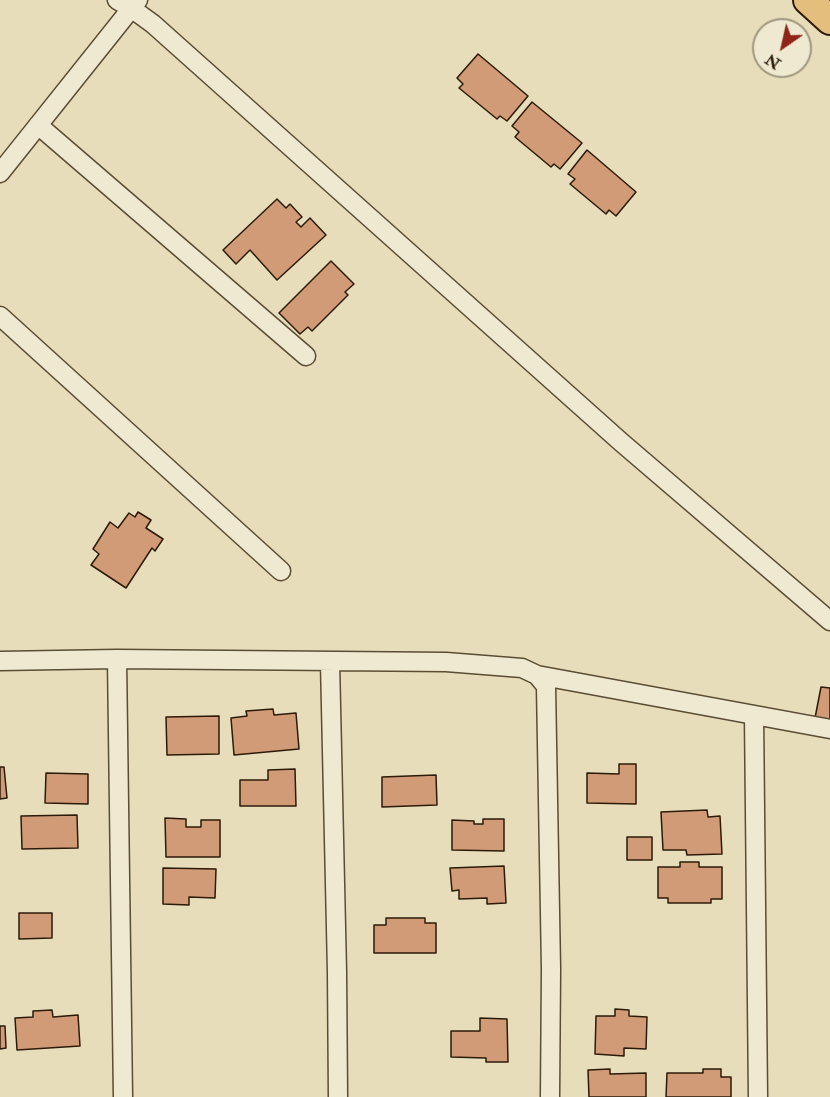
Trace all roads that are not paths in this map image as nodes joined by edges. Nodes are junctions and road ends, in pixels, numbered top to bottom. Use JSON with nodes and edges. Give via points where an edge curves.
{"nodes":[{"id":1,"x":808,"y":0,"type":"edge"},
{"id":2,"x":129,"y":3,"type":"edge"},
{"id":3,"x":830,"y":20,"type":"edge"},
{"id":4,"x":38,"y":125,"type":"junction"},
{"id":5,"x":0,"y":173,"type":"edge"},
{"id":6,"x":0,"y":316,"type":"edge"},
{"id":7,"x":306,"y":356,"type":"dead end"},
{"id":8,"x":281,"y":571,"type":"dead end"},
{"id":9,"x":830,"y":621,"type":"edge"},
{"id":10,"x":117,"y":659,"type":"junction"},
{"id":11,"x":0,"y":661,"type":"edge"},
{"id":12,"x":330,"y":662,"type":"junction"},
{"id":13,"x":537,"y":675,"type":"junction"},
{"id":14,"x":754,"y":715,"type":"junction"},
{"id":15,"x":830,"y":729,"type":"edge"},
{"id":16,"x":123,"y":1097,"type":"edge"},
{"id":17,"x":338,"y":1097,"type":"edge"},
{"id":18,"x":550,"y":1097,"type":"edge"},
{"id":19,"x":758,"y":1097,"type":"edge"}],
"edges":[{"from":1,"to":3,"type":"main road"},
{"from":2,"to":4,"type":"street"},
{"from":2,"to":9,"type":"street","via":[[621,442]]},
{"from":4,"to":5,"type":"street"},
{"from":4,"to":7,"type":"street"},
{"from":6,"to":8,"type":"street"},
{"from":10,"to":11,"type":"street"},
{"from":10,"to":12,"type":"street"},
{"from":10,"to":16,"type":"street"},
{"from":12,"to":13,"type":"street","via":[[446,662],[522,668]]},
{"from":12,"to":17,"type":"street"},
{"from":13,"to":14,"type":"street"},
{"from":13,"to":18,"type":"street","via":[[546,686]]},
{"from":14,"to":15,"type":"street"},
{"from":14,"to":19,"type":"street"}]}
